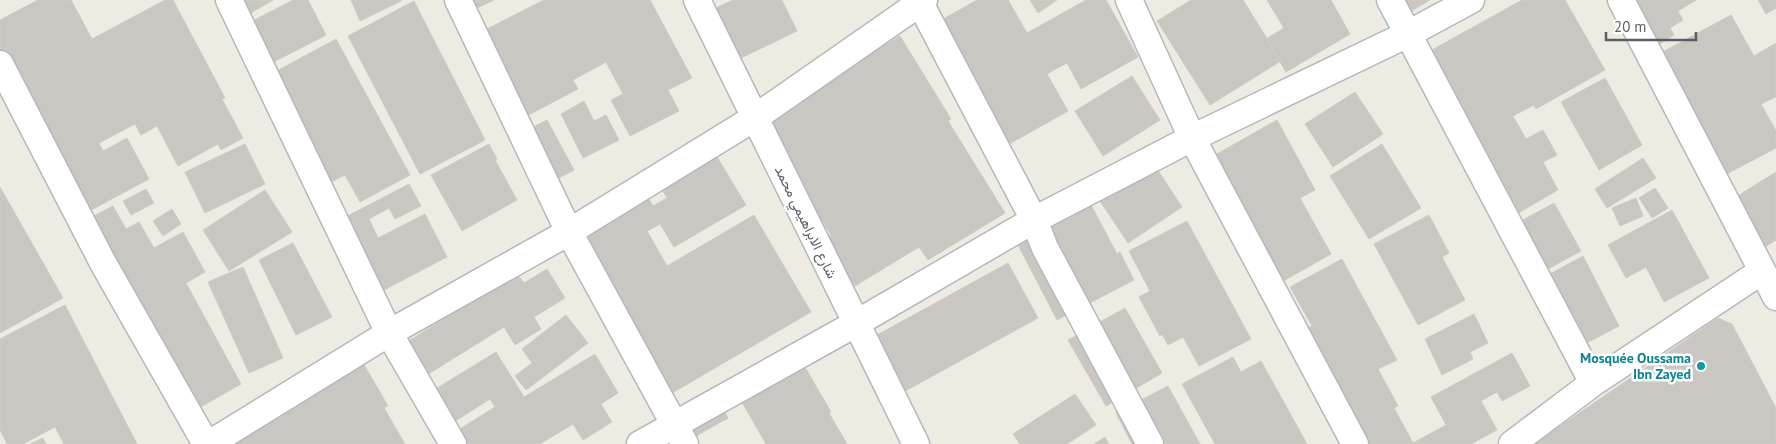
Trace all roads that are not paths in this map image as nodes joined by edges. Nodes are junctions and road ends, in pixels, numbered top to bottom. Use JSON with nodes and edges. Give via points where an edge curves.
{"nodes":[{"id":1,"x":229,"y":0,"type":"edge"},
{"id":2,"x":458,"y":0,"type":"edge"},
{"id":3,"x":697,"y":0,"type":"edge"},
{"id":4,"x":1129,"y":0,"type":"edge"},
{"id":5,"x":1390,"y":0,"type":"edge"},
{"id":6,"x":1471,"y":0,"type":"edge"},
{"id":7,"x":1621,"y":0,"type":"edge"},
{"id":8,"x":922,"y":2,"type":"edge"},
{"id":9,"x":1408,"y":34,"type":"junction"},
{"id":10,"x":0,"y":64,"type":"edge"},
{"id":11,"x":756,"y":117,"type":"junction"},
{"id":12,"x":1192,"y":138,"type":"junction"},
{"id":13,"x":1034,"y":220,"type":"junction"},
{"id":14,"x":569,"y":232,"type":"junction"},
{"id":15,"x":1762,"y":271,"type":"junction"},
{"id":16,"x":1776,"y":297,"type":"edge"},
{"id":17,"x":855,"y":324,"type":"junction"},
{"id":18,"x":389,"y":333,"type":"junction"},
{"id":19,"x":1593,"y":383,"type":"junction"},
{"id":20,"x":680,"y":435,"type":"edge"},
{"id":21,"x":207,"y":444,"type":"edge"},
{"id":22,"x":453,"y":444,"type":"edge"},
{"id":23,"x":640,"y":444,"type":"edge"},
{"id":24,"x":916,"y":444,"type":"edge"},
{"id":25,"x":1150,"y":444,"type":"edge"},
{"id":26,"x":1355,"y":444,"type":"edge"},
{"id":27,"x":1512,"y":444,"type":"edge"}],
"edges":[{"from":1,"to":18,"type":"street"},
{"from":2,"to":14,"type":"street"},
{"from":3,"to":11,"type":"street","name":"شارع الابراهيمي محمد"},
{"from":4,"to":12,"type":"street"},
{"from":5,"to":9,"type":"street"},
{"from":6,"to":9,"type":"street"},
{"from":7,"to":15,"type":"street"},
{"from":8,"to":11,"type":"street"},
{"from":8,"to":13,"type":"street"},
{"from":9,"to":12,"type":"street"},
{"from":9,"to":19,"type":"street"},
{"from":10,"to":21,"type":"street","via":[[103,262]]},
{"from":11,"to":14,"type":"street"},
{"from":11,"to":17,"type":"street","name":"شارع الابراهيمي محمد"},
{"from":12,"to":13,"type":"street"},
{"from":12,"to":26,"type":"street"},
{"from":13,"to":17,"type":"street"},
{"from":13,"to":25,"type":"street","via":[[1045,248]]},
{"from":14,"to":18,"type":"street"},
{"from":14,"to":20,"type":"street"},
{"from":15,"to":16,"type":"street"},
{"from":15,"to":19,"type":"street"},
{"from":17,"to":20,"type":"street"},
{"from":17,"to":24,"type":"street","name":"شارع الابراهيمي محمد"},
{"from":18,"to":21,"type":"street"},
{"from":18,"to":22,"type":"street"},
{"from":19,"to":27,"type":"street"},
{"from":20,"to":23,"type":"street"}]}
